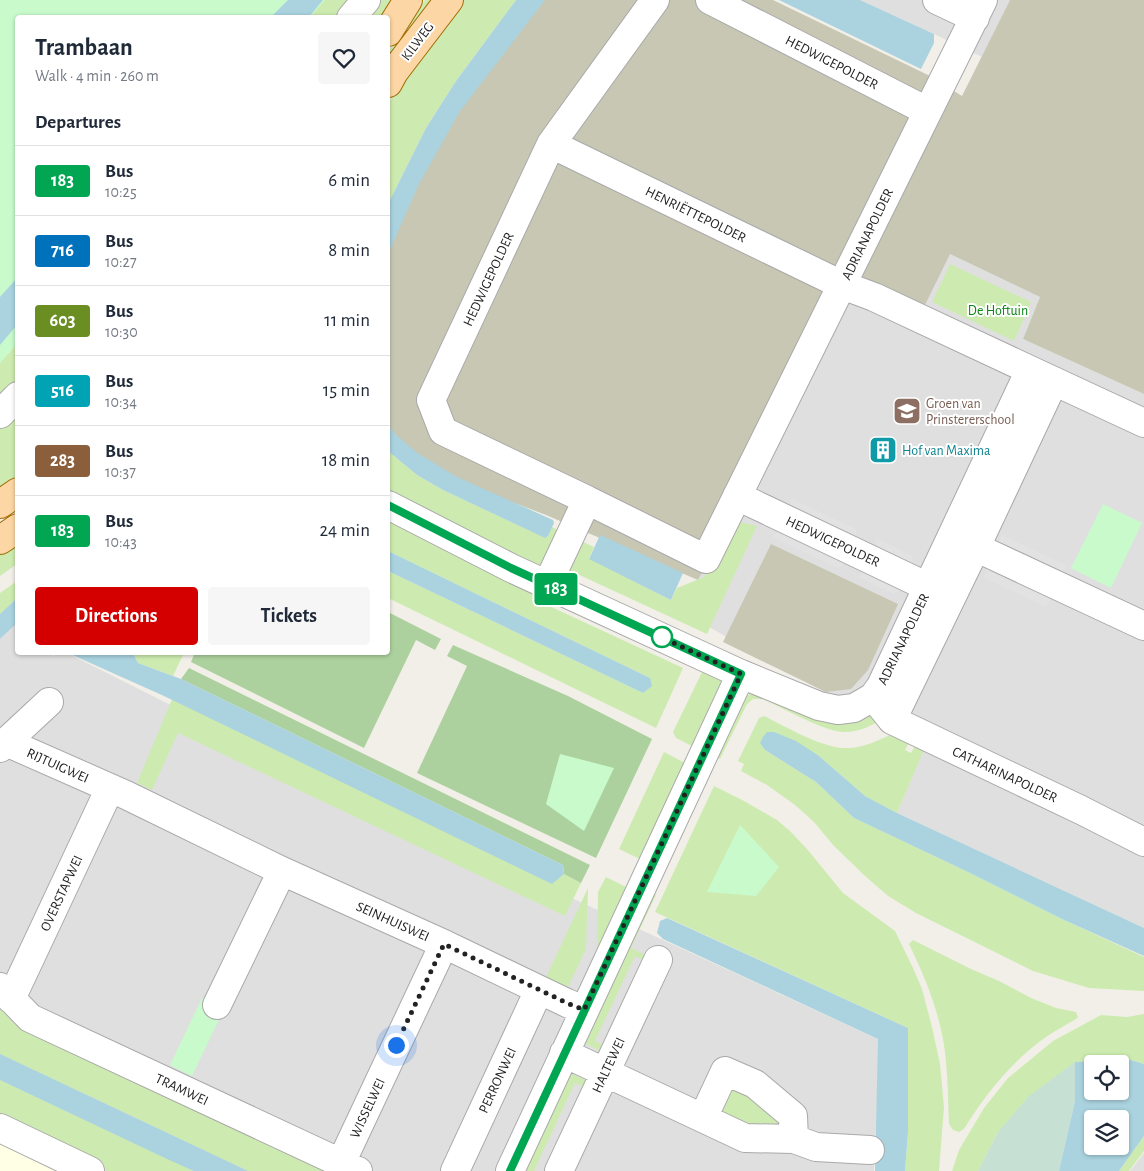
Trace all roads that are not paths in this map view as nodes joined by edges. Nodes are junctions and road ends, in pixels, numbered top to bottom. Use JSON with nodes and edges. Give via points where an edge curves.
{"nodes":[{"id":1,"x":366,"y":0,"type":"edge"},
{"id":2,"x":408,"y":0,"type":"edge"},
{"id":3,"x":449,"y":0,"type":"edge"},
{"id":4,"x":656,"y":0,"type":"edge"},
{"id":5,"x":710,"y":0,"type":"edge"},
{"id":6,"x":937,"y":0,"type":"edge"},
{"id":7,"x":979,"y":9,"type":"edge"},
{"id":8,"x":354,"y":15,"type":"edge"},
{"id":9,"x":390,"y":29,"type":"edge"},
{"id":10,"x":390,"y":79,"type":"edge"},
{"id":11,"x":927,"y":111,"type":"junction"},
{"id":12,"x":551,"y":144,"type":"junction"},
{"id":13,"x":842,"y":285,"type":"junction"},
{"id":14,"x":1042,"y":375,"type":"junction"},
{"id":15,"x":15,"y":399,"type":"edge"},
{"id":16,"x":0,"y":414,"type":"edge"},
{"id":17,"x":1144,"y":422,"type":"edge"},
{"id":18,"x":15,"y":494,"type":"edge"},
{"id":19,"x":737,"y":496,"type":"junction"},
{"id":20,"x":587,"y":500,"type":"junction"},
{"id":21,"x":0,"y":504,"type":"edge"},
{"id":22,"x":390,"y":506,"type":"edge"},
{"id":23,"x":15,"y":530,"type":"edge"},
{"id":24,"x":0,"y":540,"type":"edge"},
{"id":25,"x":964,"y":541,"type":"junction"},
{"id":26,"x":547,"y":585,"type":"junction"},
{"id":27,"x":928,"y":587,"type":"junction"},
{"id":28,"x":1144,"y":626,"type":"edge"},
{"id":29,"x":741,"y":674,"type":"junction"},
{"id":30,"x":873,"y":697,"type":"junction"},
{"id":31,"x":49,"y":702,"type":"dead end"},
{"id":32,"x":892,"y":720,"type":"junction"},
{"id":33,"x":3,"y":745,"type":"edge"},
{"id":34,"x":110,"y":788,"type":"junction"},
{"id":35,"x":1144,"y":842,"type":"edge"},
{"id":36,"x":282,"y":871,"type":"junction"},
{"id":37,"x":444,"y":944,"type":"junction"},
{"id":38,"x":658,"y":960,"type":"dead end"},
{"id":39,"x":539,"y":990,"type":"junction"},
{"id":40,"x":6,"y":993,"type":"edge"},
{"id":41,"x":217,"y":1005,"type":"dead end"},
{"id":42,"x":584,"y":1010,"type":"junction"},
{"id":43,"x":564,"y":1053,"type":"junction"},
{"id":44,"x":605,"y":1072,"type":"junction"},
{"id":45,"x":703,"y":1118,"type":"junction"},
{"id":46,"x":0,"y":1128,"type":"edge"},
{"id":47,"x":794,"y":1139,"type":"junction"},
{"id":48,"x":870,"y":1150,"type":"dead end"},
{"id":49,"x":350,"y":1167,"type":"edge"},
{"id":50,"x":90,"y":1171,"type":"edge"},
{"id":51,"x":455,"y":1171,"type":"edge"},
{"id":52,"x":510,"y":1171,"type":"edge"},
{"id":53,"x":559,"y":1171,"type":"edge"}],
"edges":[{"from":1,"to":8,"type":"street"},
{"from":2,"to":9,"type":"main road","name":"KILWEG"},
{"from":3,"to":10,"type":"main road","name":"KILWEG"},
{"from":4,"to":12,"type":"street","name":"HEDWIGEPOLDER"},
{"from":5,"to":11,"type":"street","name":"HEDWIGEPOLDER"},
{"from":6,"to":7,"type":"street"},
{"from":7,"to":11,"type":"street","name":"ADRIANAPOLDER"},
{"from":11,"to":13,"type":"street","name":"ADRIANAPOLDER"},
{"from":12,"to":13,"type":"street","name":"HENRIËTTEPOLDER"},
{"from":12,"to":20,"type":"street","name":"HEDWIGEPOLDER","via":[[431,400],[443,431]]},
{"from":13,"to":14,"type":"street","name":"ADRIANAPOLDER"},
{"from":13,"to":19,"type":"street","name":"HEDWIGEPOLDER"},
{"from":14,"to":17,"type":"street","name":"ADRIANAPOLDER"},
{"from":14,"to":25,"type":"street","name":"ADRIANAPOLDER"},
{"from":15,"to":16,"type":"street"},
{"from":18,"to":21,"type":"main road"},
{"from":19,"to":20,"type":"street","name":"HEDWIGEPOLDER","via":[[706,558]]},
{"from":19,"to":27,"type":"street","name":"HEDWIGEPOLDER"},
{"from":20,"to":26,"type":"street"},
{"from":22,"to":26,"type":"street","name":"ADRIANAPOLDER"},
{"from":23,"to":24,"type":"main road"},
{"from":25,"to":27,"type":"street","name":"ADRIANAPOLDER"},
{"from":25,"to":28,"type":"street"},
{"from":25,"to":32,"type":"street","name":"ADRIANAPOLDER"},
{"from":26,"to":29,"type":"street","name":"ADRIANAPOLDER"},
{"from":27,"to":30,"type":"street","name":"ADRIANAPOLDER"},
{"from":29,"to":30,"type":"street","name":"ADRIANAPOLDER","via":[[819,706],[838,710],[854,708]]},
{"from":29,"to":42,"type":"street"},
{"from":30,"to":32,"type":"street","name":"CATHARINAPOLDER"},
{"from":31,"to":33,"type":"street","name":"RIJTUIGWEI"},
{"from":32,"to":35,"type":"street","name":"CATHARINAPOLDER"},
{"from":33,"to":34,"type":"street","name":"RIJTUIGWEI"},
{"from":34,"to":36,"type":"street","name":"SEINHUISWEI"},
{"from":34,"to":40,"type":"street","name":"OVERSTAPWEI"},
{"from":36,"to":37,"type":"street","name":"SEINHUISWEI"},
{"from":36,"to":41,"type":"street"},
{"from":37,"to":39,"type":"street","name":"SEINHUISWEI"},
{"from":37,"to":49,"type":"street","name":"WISSELWEI"},
{"from":38,"to":44,"type":"street","name":"HALTEWEI"},
{"from":39,"to":42,"type":"street","name":"SEINHUISWEI"},
{"from":39,"to":51,"type":"street","name":"PERRONWEI"},
{"from":40,"to":49,"type":"street","name":"TRAMWEI","via":[[30,1018]]},
{"from":42,"to":43,"type":"street"},
{"from":43,"to":44,"type":"street"},
{"from":43,"to":52,"type":"street"},
{"from":44,"to":45,"type":"street"},
{"from":44,"to":53,"type":"street","name":"HALTEWEI"},
{"from":45,"to":47,"type":"street","via":[[745,1138]]},
{"from":45,"to":47,"type":"street","via":[[725,1071],[755,1084],[793,1116]]},
{"from":46,"to":50,"type":"street"},
{"from":47,"to":48,"type":"street","via":[[816,1147]]}]}
